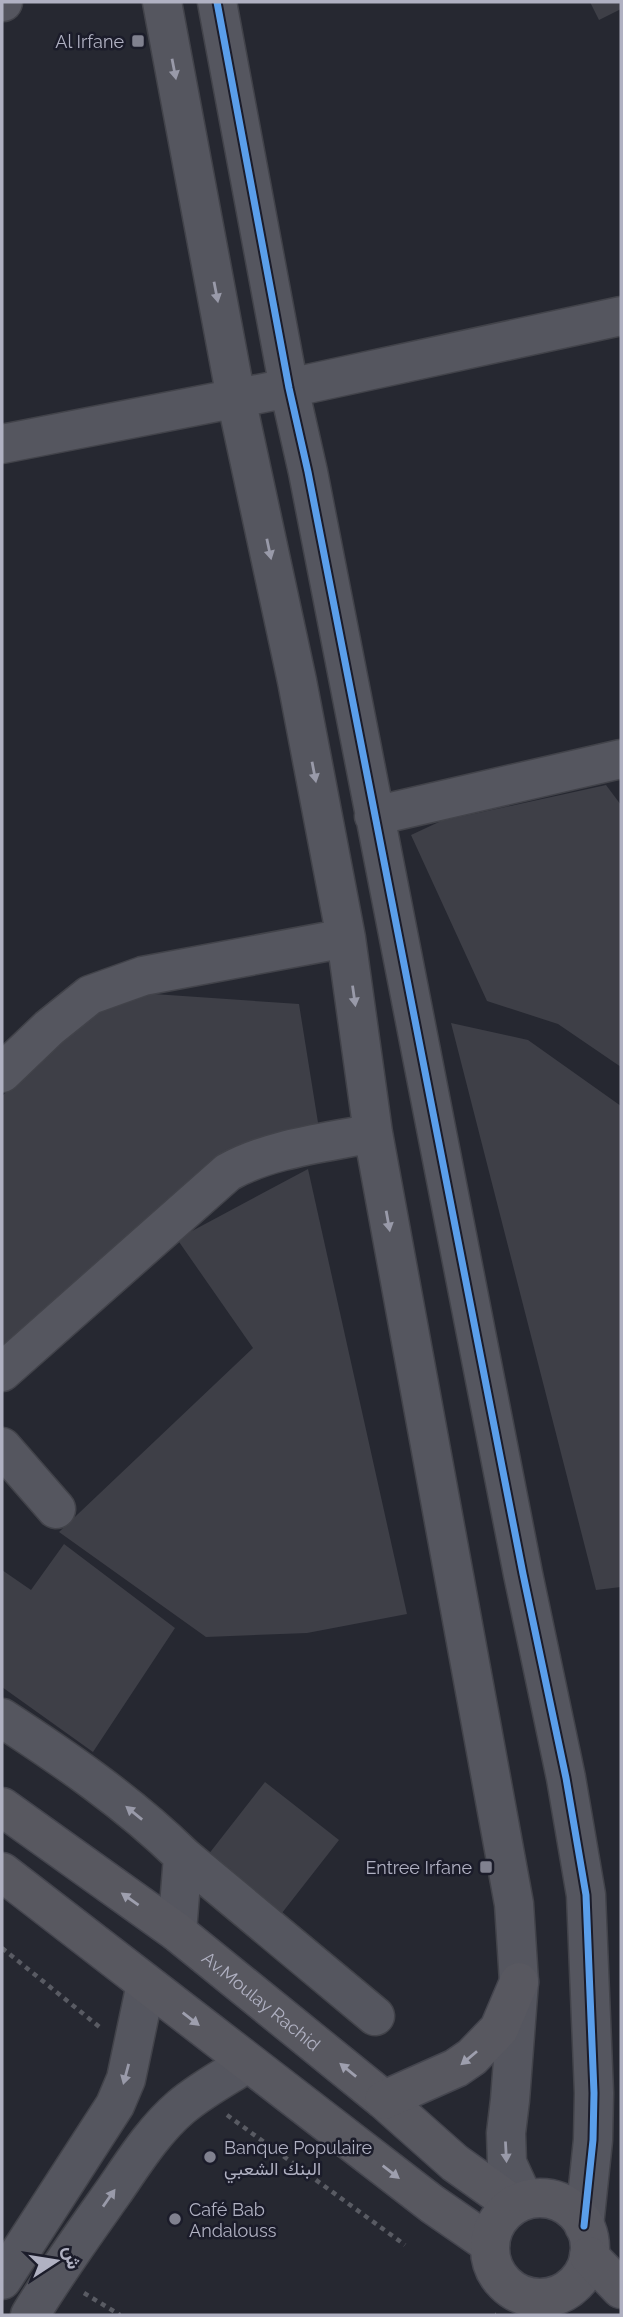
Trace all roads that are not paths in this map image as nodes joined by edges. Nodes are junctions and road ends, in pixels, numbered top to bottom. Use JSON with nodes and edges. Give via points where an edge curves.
{"nodes":[{"id":1,"x":162,"y":2,"type":"edge"},
{"id":2,"x":217,"y":2,"type":"edge"},
{"id":3,"x":621,"y":316,"type":"edge"},
{"id":4,"x":289,"y":388,"type":"junction"},
{"id":5,"x":236,"y":398,"type":"junction"},
{"id":6,"x":2,"y":444,"type":"edge"},
{"id":7,"x":621,"y":759,"type":"edge"},
{"id":8,"x":374,"y":816,"type":"junction"},
{"id":9,"x":345,"y":938,"type":"junction"},
{"id":10,"x":2,"y":1073,"type":"edge"},
{"id":11,"x":373,"y":1133,"type":"junction"},
{"id":12,"x":2,"y":1372,"type":"edge"},
{"id":13,"x":2,"y":1447,"type":"edge"},
{"id":14,"x":56,"y":1509,"type":"dead end"},
{"id":15,"x":2,"y":1718,"type":"edge"},
{"id":16,"x":2,"y":1807,"type":"edge"},
{"id":17,"x":183,"y":1856,"type":"junction"},
{"id":18,"x":2,"y":1872,"type":"edge"},
{"id":19,"x":177,"y":1932,"type":"junction"},
{"id":20,"x":519,"y":1982,"type":"junction"},
{"id":21,"x":146,"y":1984,"type":"junction"},
{"id":22,"x":375,"y":2017,"type":"dead end"},
{"id":23,"x":248,"y":2063,"type":"junction"},
{"id":24,"x":384,"y":2100,"type":"junction"},
{"id":25,"x":519,"y":2203,"type":"junction"},
{"id":26,"x":586,"y":2241,"type":"junction"},
{"id":27,"x":490,"y":2244,"type":"junction"},
{"id":28,"x":2,"y":2280,"type":"edge"},
{"id":29,"x":621,"y":2289,"type":"edge"},
{"id":30,"x":570,"y":2304,"type":"edge"},
{"id":31,"x":30,"y":2315,"type":"edge"}],
"edges":[{"from":1,"to":5,"type":"street","one_way":true},
{"from":2,"to":4,"type":"street"},
{"from":3,"to":4,"type":"street"},
{"from":4,"to":5,"type":"street"},
{"from":4,"to":8,"type":"street"},
{"from":5,"to":6,"type":"street"},
{"from":5,"to":9,"type":"street","one_way":true,"via":[[297,681]]},
{"from":7,"to":8,"type":"street"},
{"from":8,"to":26,"type":"street","via":[[586,1895],[594,2093]]},
{"from":9,"to":10,"type":"street","via":[[143,976],[90,995]]},
{"from":9,"to":11,"type":"street","one_way":true},
{"from":11,"to":12,"type":"street","via":[[275,1154],[228,1172]]},
{"from":11,"to":20,"type":"street","one_way":true,"via":[[514,1904]]},
{"from":13,"to":14,"type":"street"},
{"from":17,"to":15,"type":"street","one_way":true,"via":[[96,1782]]},
{"from":19,"to":16,"type":"main road","name":"Av.Moulay Rachid","one_way":true},
{"from":17,"to":19,"type":"street"},
{"from":17,"to":22,"type":"street"},
{"from":18,"to":21,"type":"main road"},
{"from":24,"to":19,"type":"main road","name":"Av.Moulay Rachid","one_way":true},
{"from":20,"to":24,"type":"main road","one_way":true,"via":[[499,2029],[472,2057]]},
{"from":20,"to":25,"type":"street","one_way":true,"via":[[506,2133],[506,2163]]},
{"from":21,"to":23,"type":"main road","one_way":true},
{"from":21,"to":28,"type":"street","one_way":true,"via":[[126,2080],[115,2105]]},
{"from":23,"to":27,"type":"main road","one_way":true},
{"from":31,"to":23,"type":"street","one_way":true,"via":[[160,2129],[198,2094]]},
{"from":24,"to":25,"type":"main road","name":"Av.Moulay Rachid","via":[[455,2162]]},
{"from":25,"to":26,"type":"main road","via":[[540,2198],[565,2205],[576,2214]]},
{"from":25,"to":27,"type":"main road","via":[[498,2220]]},
{"from":26,"to":29,"type":"main road"},
{"from":26,"to":30,"type":"main road"},
{"from":27,"to":30,"type":"main road","via":[[495,2269],[511,2289]]}]}
